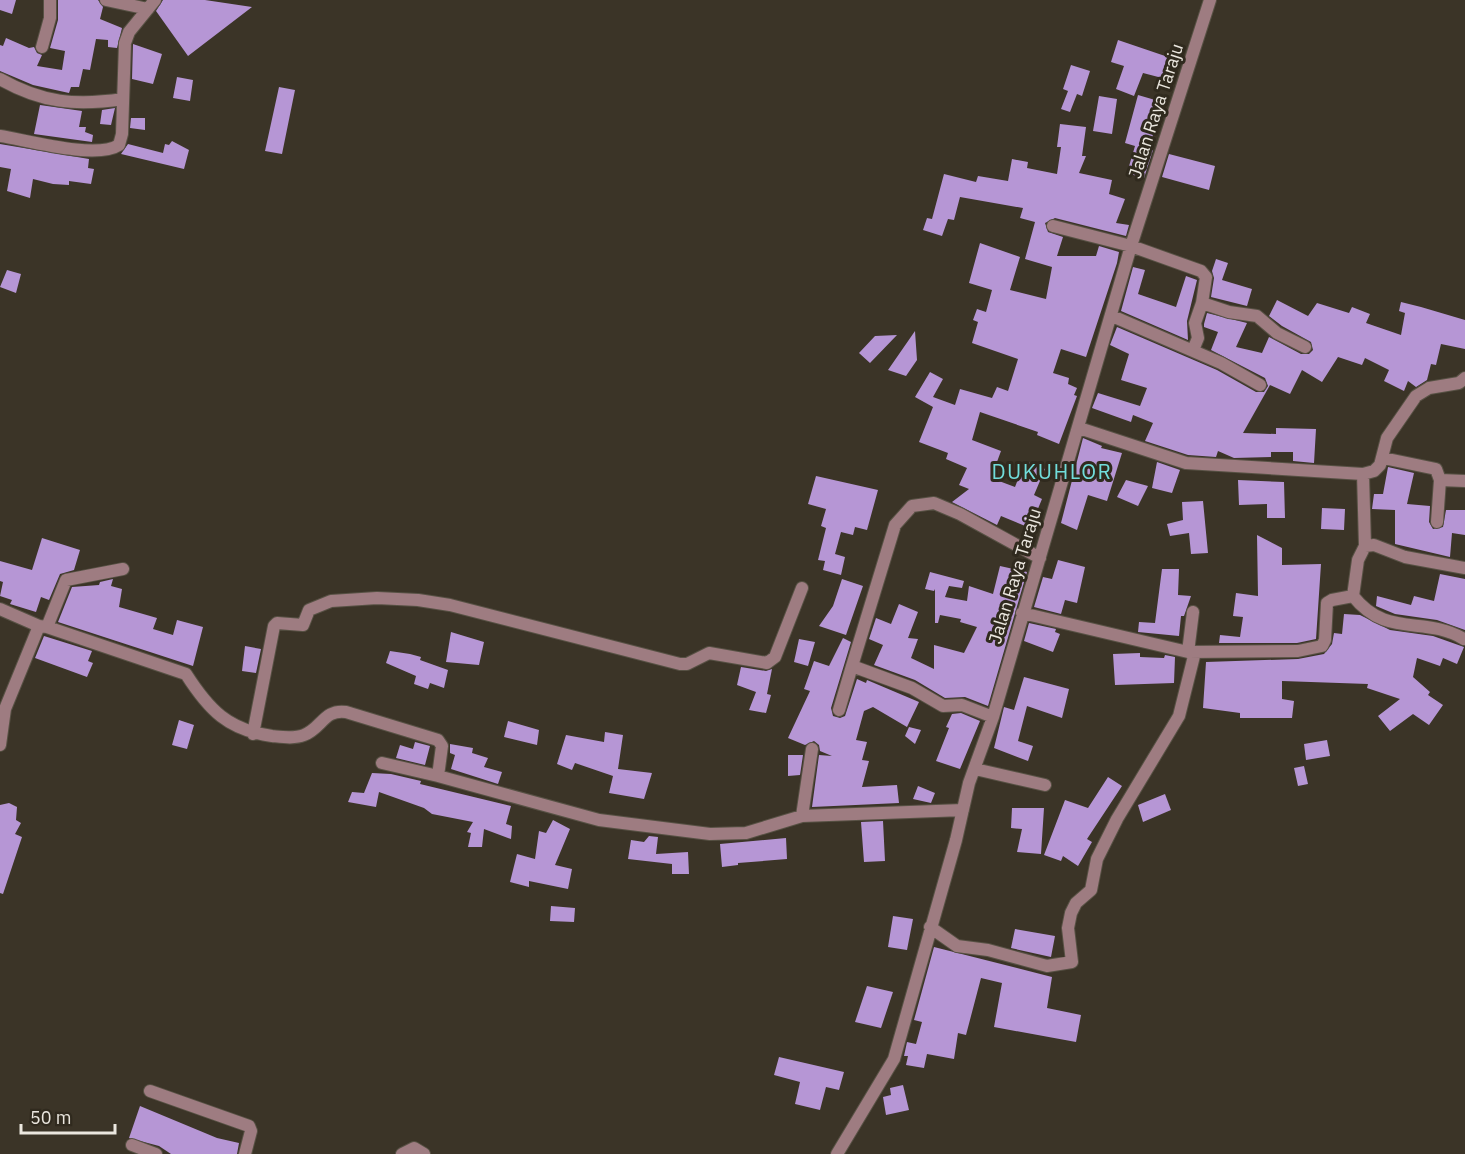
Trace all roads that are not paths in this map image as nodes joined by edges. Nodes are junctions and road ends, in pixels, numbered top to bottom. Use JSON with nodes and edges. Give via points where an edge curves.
{"nodes":[{"id":1,"x":50,"y":0,"type":"edge"},
{"id":2,"x":106,"y":0,"type":"edge"},
{"id":3,"x":1210,"y":0,"type":"edge"},
{"id":4,"x":151,"y":5,"type":"edge"},
{"id":5,"x":42,"y":47,"type":"dead end"},
{"id":6,"x":0,"y":79,"type":"edge"},
{"id":7,"x":123,"y":99,"type":"junction"},
{"id":8,"x":0,"y":136,"type":"edge"},
{"id":9,"x":1053,"y":226,"type":"dead end"},
{"id":10,"x":1131,"y":246,"type":"junction"},
{"id":11,"x":1202,"y":303,"type":"junction"},
{"id":12,"x":1112,"y":316,"type":"junction"},
{"id":13,"x":1305,"y":347,"type":"dead end"},
{"id":14,"x":1193,"y":350,"type":"junction"},
{"id":15,"x":1465,"y":378,"type":"edge"},
{"id":16,"x":1260,"y":386,"type":"dead end"},
{"id":17,"x":1079,"y":428,"type":"junction"},
{"id":18,"x":1383,"y":458,"type":"junction"},
{"id":19,"x":1364,"y":474,"type":"junction"},
{"id":20,"x":1440,"y":480,"type":"junction"},
{"id":21,"x":1465,"y":481,"type":"edge"},
{"id":22,"x":1437,"y":522,"type":"dead end"},
{"id":23,"x":1365,"y":546,"type":"junction"},
{"id":24,"x":1040,"y":558,"type":"junction"},
{"id":25,"x":1465,"y":568,"type":"edge"},
{"id":26,"x":123,"y":569,"type":"dead end"},
{"id":27,"x":802,"y":588,"type":"dead end"},
{"id":28,"x":1353,"y":596,"type":"junction"},
{"id":29,"x":0,"y":609,"type":"edge"},
{"id":30,"x":1193,"y":612,"type":"dead end"},
{"id":31,"x":1022,"y":613,"type":"junction"},
{"id":32,"x":43,"y":627,"type":"junction"},
{"id":33,"x":1464,"y":639,"type":"edge"},
{"id":34,"x":1192,"y":652,"type":"junction"},
{"id":35,"x":852,"y":666,"type":"junction"},
{"id":36,"x":839,"y":710,"type":"dead end"},
{"id":37,"x":993,"y":717,"type":"junction"},
{"id":38,"x":253,"y":734,"type":"junction"},
{"id":39,"x":0,"y":745,"type":"edge"},
{"id":40,"x":812,"y":749,"type":"dead end"},
{"id":41,"x":382,"y":764,"type":"dead end"},
{"id":42,"x":975,"y":769,"type":"junction"},
{"id":43,"x":438,"y":776,"type":"junction"},
{"id":44,"x":1045,"y":785,"type":"dead end"},
{"id":45,"x":963,"y":810,"type":"junction"},
{"id":46,"x":802,"y":816,"type":"junction"},
{"id":47,"x":930,"y":927,"type":"junction"},
{"id":48,"x":150,"y":1091,"type":"dead end"},
{"id":49,"x":132,"y":1145,"type":"dead end"},
{"id":50,"x":156,"y":1154,"type":"edge"},
{"id":51,"x":245,"y":1154,"type":"edge"},
{"id":52,"x":402,"y":1154,"type":"edge"},
{"id":53,"x":424,"y":1154,"type":"edge"},
{"id":54,"x":837,"y":1154,"type":"edge"}],
"edges":[{"from":1,"to":5,"type":"street","via":[[50,18]]},
{"from":2,"to":4,"type":"street"},
{"from":3,"to":10,"type":"street","name":"Jalan Raya Taraju"},
{"from":4,"to":7,"type":"street","via":[[125,43]]},
{"from":6,"to":7,"type":"street","via":[[48,100],[81,103]]},
{"from":7,"to":8,"type":"street","via":[[122,134],[115,147],[54,148]]},
{"from":9,"to":10,"type":"street"},
{"from":10,"to":11,"type":"street","via":[[1205,273]]},
{"from":10,"to":12,"type":"street","name":"Jalan Raya Taraju"},
{"from":11,"to":13,"type":"street","via":[[1257,316],[1277,333]]},
{"from":11,"to":14,"type":"street","via":[[1195,323],[1198,338]]},
{"from":12,"to":14,"type":"street"},
{"from":12,"to":17,"type":"street","name":"Jalan Raya Taraju"},
{"from":14,"to":16,"type":"street"},
{"from":15,"to":18,"type":"street","via":[[1429,388],[1416,396],[1388,438]]},
{"from":17,"to":19,"type":"street","via":[[1186,463]]},
{"from":17,"to":24,"type":"street","name":"Jalan Raya Taraju"},
{"from":18,"to":19,"type":"street","via":[[1374,471]]},
{"from":18,"to":20,"type":"street","via":[[1436,469]]},
{"from":19,"to":23,"type":"street"},
{"from":20,"to":21,"type":"street"},
{"from":20,"to":22,"type":"street"},
{"from":23,"to":25,"type":"street"},
{"from":23,"to":28,"type":"street","via":[[1360,552]]},
{"from":24,"to":31,"type":"street","name":"Jalan Raya Taraju"},
{"from":24,"to":35,"type":"street","via":[[934,503],[912,506],[895,525]]},
{"from":26,"to":32,"type":"street","via":[[66,580]]},
{"from":27,"to":38,"type":"street","via":[[775,657],[767,663],[709,653],[680,664],[450,605],[377,598],[331,601],[309,610],[303,625],[274,626]]},
{"from":28,"to":33,"type":"street","via":[[1380,620],[1447,632]]},
{"from":28,"to":34,"type":"street","via":[[1327,603],[1325,640],[1316,649]]},
{"from":29,"to":32,"type":"street"},
{"from":30,"to":34,"type":"street"},
{"from":31,"to":34,"type":"street"},
{"from":31,"to":37,"type":"street","name":"Jalan Raya Taraju"},
{"from":32,"to":38,"type":"street","via":[[186,674],[199,697],[219,716]]},
{"from":32,"to":39,"type":"street","via":[[5,709]]},
{"from":34,"to":47,"type":"street","via":[[1179,716],[1117,819],[1097,859],[1091,890],[1071,913],[1068,928],[1072,962],[1047,966],[957,946]]},
{"from":35,"to":36,"type":"street"},
{"from":35,"to":37,"type":"street","via":[[912,688],[943,706],[962,705]]},
{"from":37,"to":42,"type":"street","name":"Jalan Raya Taraju"},
{"from":38,"to":43,"type":"street","via":[[302,736],[331,712],[346,712],[438,740],[442,746]]},
{"from":40,"to":46,"type":"street"},
{"from":41,"to":43,"type":"street"},
{"from":42,"to":44,"type":"street"},
{"from":42,"to":45,"type":"street","name":"Jalan Raya Taraju"},
{"from":43,"to":46,"type":"street","via":[[599,820],[681,831],[746,833]]},
{"from":45,"to":46,"type":"street"},
{"from":45,"to":47,"type":"street","name":"Jalan Raya Taraju"},
{"from":47,"to":54,"type":"street","name":"Jalan Raya Taraju","via":[[894,1059]]},
{"from":48,"to":51,"type":"street","via":[[249,1126]]},
{"from":49,"to":50,"type":"street"},
{"from":52,"to":53,"type":"street","via":[[414,1148]]}]}
